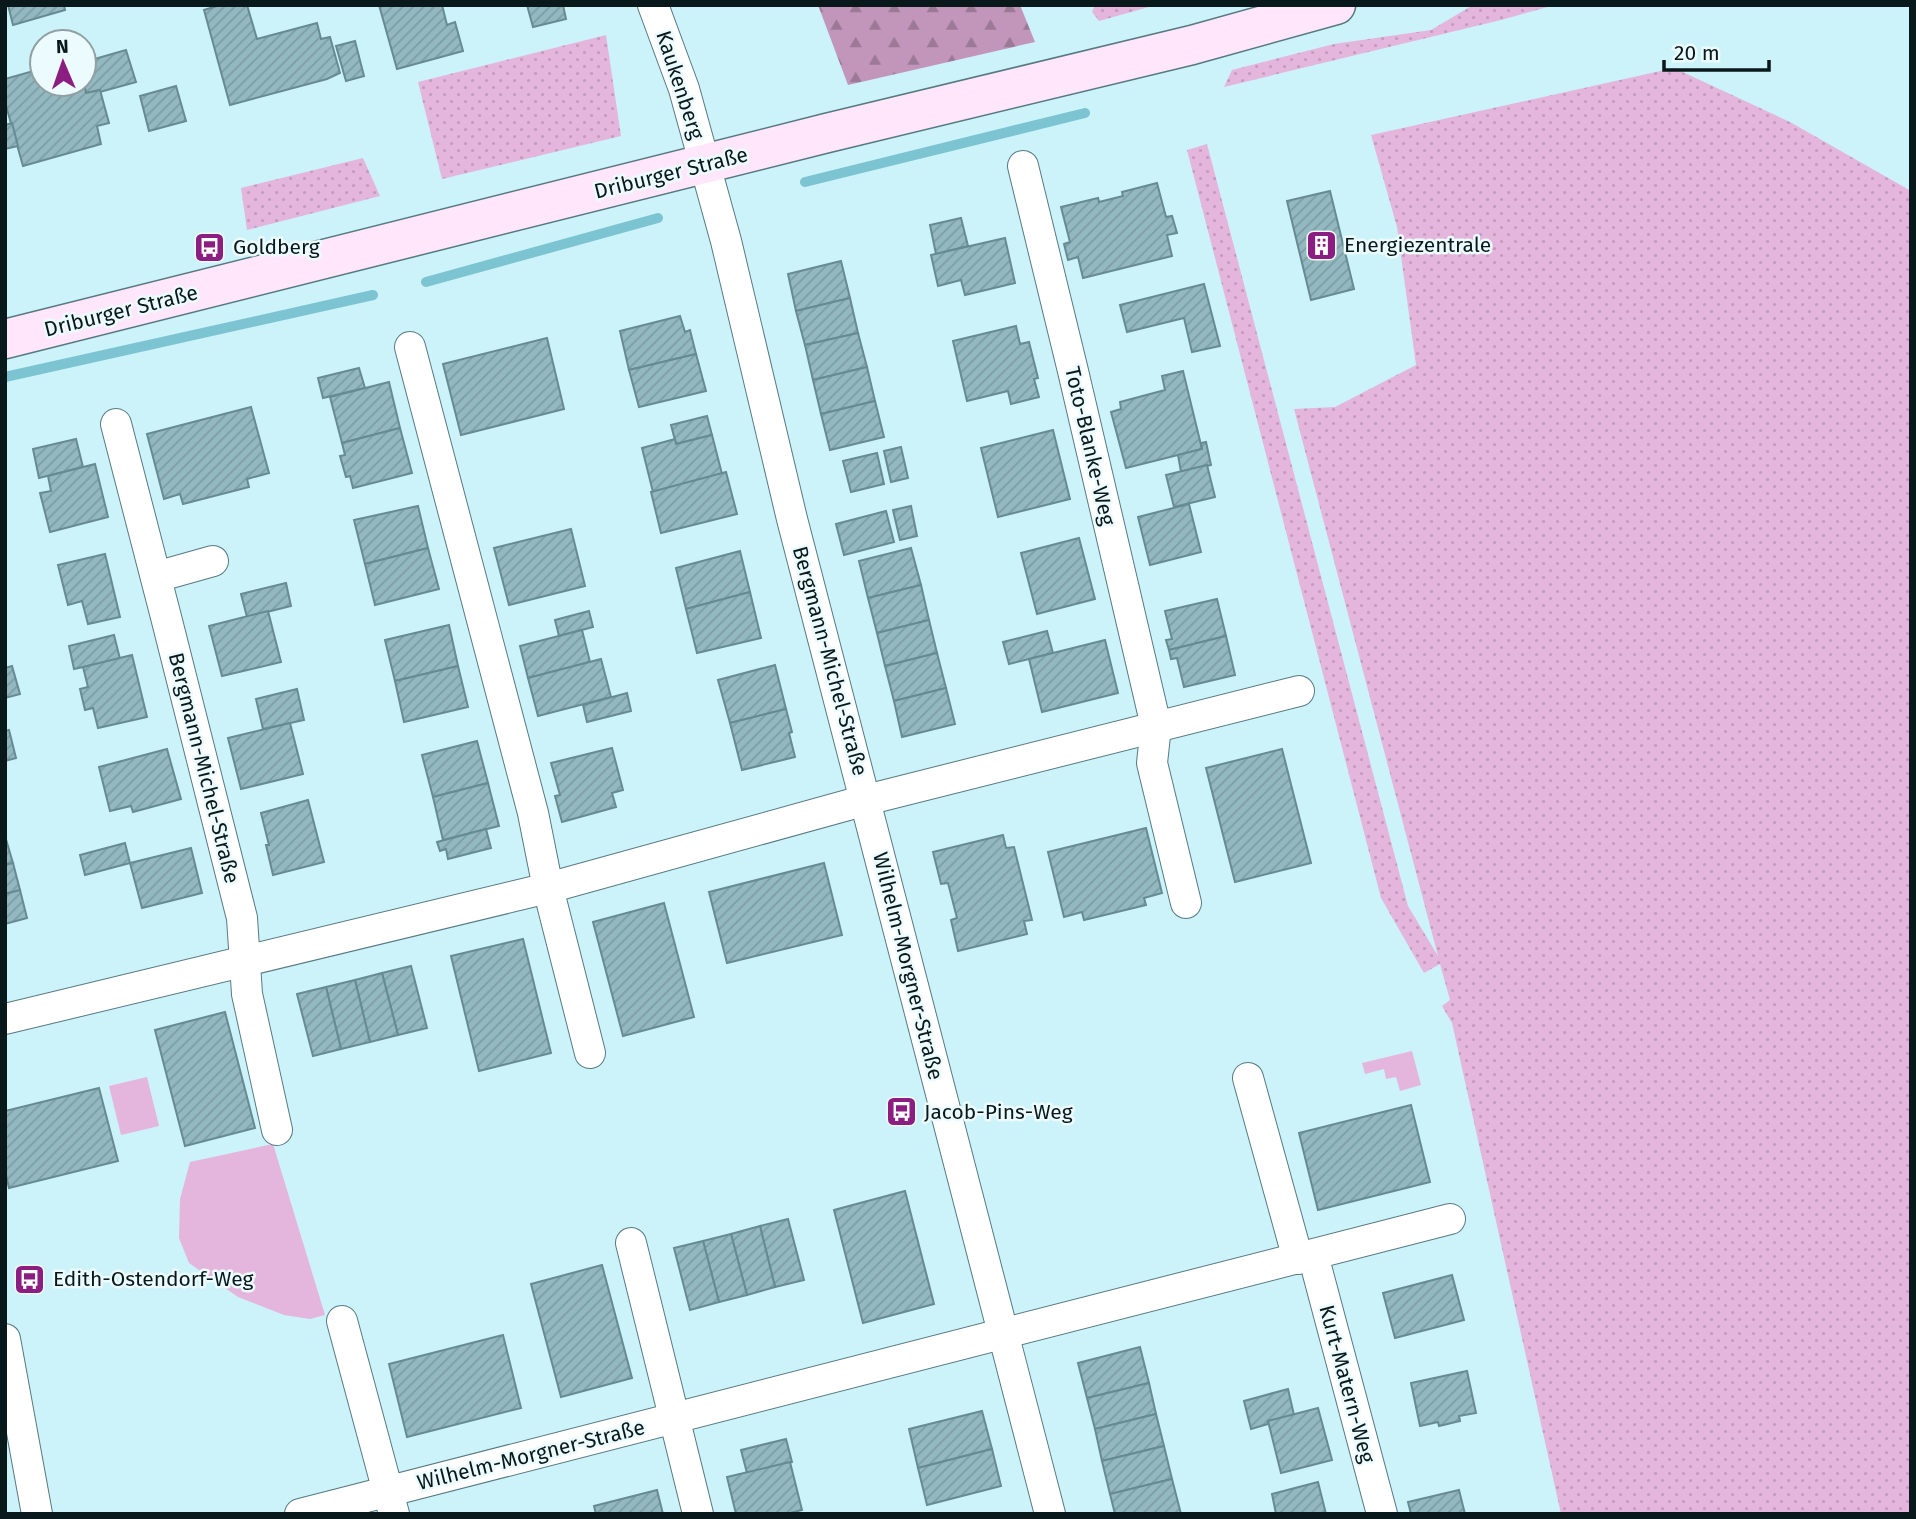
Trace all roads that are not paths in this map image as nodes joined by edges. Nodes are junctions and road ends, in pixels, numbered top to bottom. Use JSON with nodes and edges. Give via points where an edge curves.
{"nodes":[{"id":1,"x":653,"y":5,"type":"edge"},
{"id":2,"x":1336,"y":5,"type":"edge"},
{"id":3,"x":705,"y":165,"type":"junction"},
{"id":4,"x":1023,"y":166,"type":"dead end"},
{"id":5,"x":726,"y":241,"type":"joint"},
{"id":6,"x":5,"y":339,"type":"edge"},
{"id":7,"x":410,"y":347,"type":"dead end"},
{"id":8,"x":116,"y":424,"type":"dead end"},
{"id":9,"x":213,"y":561,"type":"dead end"},
{"id":10,"x":156,"y":577,"type":"junction"},
{"id":11,"x":1299,"y":691,"type":"dead end"},
{"id":12,"x":1156,"y":726,"type":"junction"},
{"id":13,"x":866,"y":800,"type":"junction"},
{"id":14,"x":548,"y":888,"type":"junction"},
{"id":15,"x":1186,"y":903,"type":"dead end"},
{"id":16,"x":244,"y":961,"type":"junction"},
{"id":17,"x":5,"y":1019,"type":"edge"},
{"id":18,"x":590,"y":1053,"type":"dead end"},
{"id":19,"x":1248,"y":1078,"type":"dead end"},
{"id":20,"x":277,"y":1130,"type":"dead end"},
{"id":21,"x":1450,"y":1219,"type":"dead end"},
{"id":22,"x":631,"y":1244,"type":"dead end"},
{"id":23,"x":1305,"y":1257,"type":"junction"},
{"id":24,"x":342,"y":1321,"type":"dead end"},
{"id":25,"x":1003,"y":1334,"type":"junction"},
{"id":26,"x":5,"y":1339,"type":"edge"},
{"id":27,"x":673,"y":1419,"type":"junction"},
{"id":28,"x":391,"y":1503,"type":"edge"},
{"id":29,"x":37,"y":1514,"type":"edge"},
{"id":30,"x":300,"y":1514,"type":"edge"},
{"id":31,"x":698,"y":1514,"type":"edge"},
{"id":32,"x":1050,"y":1514,"type":"edge"},
{"id":33,"x":1382,"y":1514,"type":"edge"}],
"edges":[{"from":1,"to":3,"type":"street","name":"Kaukenberg","via":[[684,89]]},
{"from":2,"to":3,"type":"main road","name":"Driburger Straße"},
{"from":3,"to":5,"type":"street","name":"Kaukenberg"},
{"from":3,"to":6,"type":"main road","name":"Driburger Straße"},
{"from":4,"to":12,"type":"street","name":"Toto-Blanke-Weg"},
{"from":5,"to":13,"type":"street","name":"Bergmann-Michel-Straße","via":[[792,519]]},
{"from":7,"to":14,"type":"street","via":[[533,813]]},
{"from":8,"to":10,"type":"street","name":"Bergmann-Michel-Straße"},
{"from":9,"to":10,"type":"street"},
{"from":10,"to":16,"type":"street","name":"Bergmann-Michel-Straße","via":[[242,918]]},
{"from":11,"to":12,"type":"street"},
{"from":12,"to":13,"type":"street"},
{"from":12,"to":15,"type":"street","name":"Toto-Blanke-Weg","via":[[1153,762]]},
{"from":13,"to":14,"type":"street","name":"Bergmann-Michel-Straße"},
{"from":13,"to":25,"type":"street","name":"Wilhelm-Morgner-Straße"},
{"from":14,"to":16,"type":"street","name":"Bergmann-Michel-Straße"},
{"from":14,"to":18,"type":"street"},
{"from":16,"to":17,"type":"street","name":"Bergmann-Michel-Straße"},
{"from":16,"to":20,"type":"street","name":"Bergmann-Michel-Straße"},
{"from":19,"to":23,"type":"street"},
{"from":21,"to":23,"type":"street","name":"Wilhelm-Morgner-Straße"},
{"from":22,"to":27,"type":"street","name":"Wilhelm-Morgner-Straße"},
{"from":23,"to":25,"type":"street","name":"Wilhelm-Morgner-Straße"},
{"from":23,"to":33,"type":"street","name":"Kurt-Matern-Weg"},
{"from":24,"to":28,"type":"street","name":"Wilhelm-Morgner-Straße"},
{"from":25,"to":27,"type":"street","name":"Wilhelm-Morgner-Straße"},
{"from":25,"to":32,"type":"street"},
{"from":26,"to":29,"type":"street"},
{"from":27,"to":28,"type":"street","name":"Wilhelm-Morgner-Straße"},
{"from":27,"to":31,"type":"street"},
{"from":28,"to":30,"type":"street","name":"Wilhelm-Morgner-Straße"}]}
